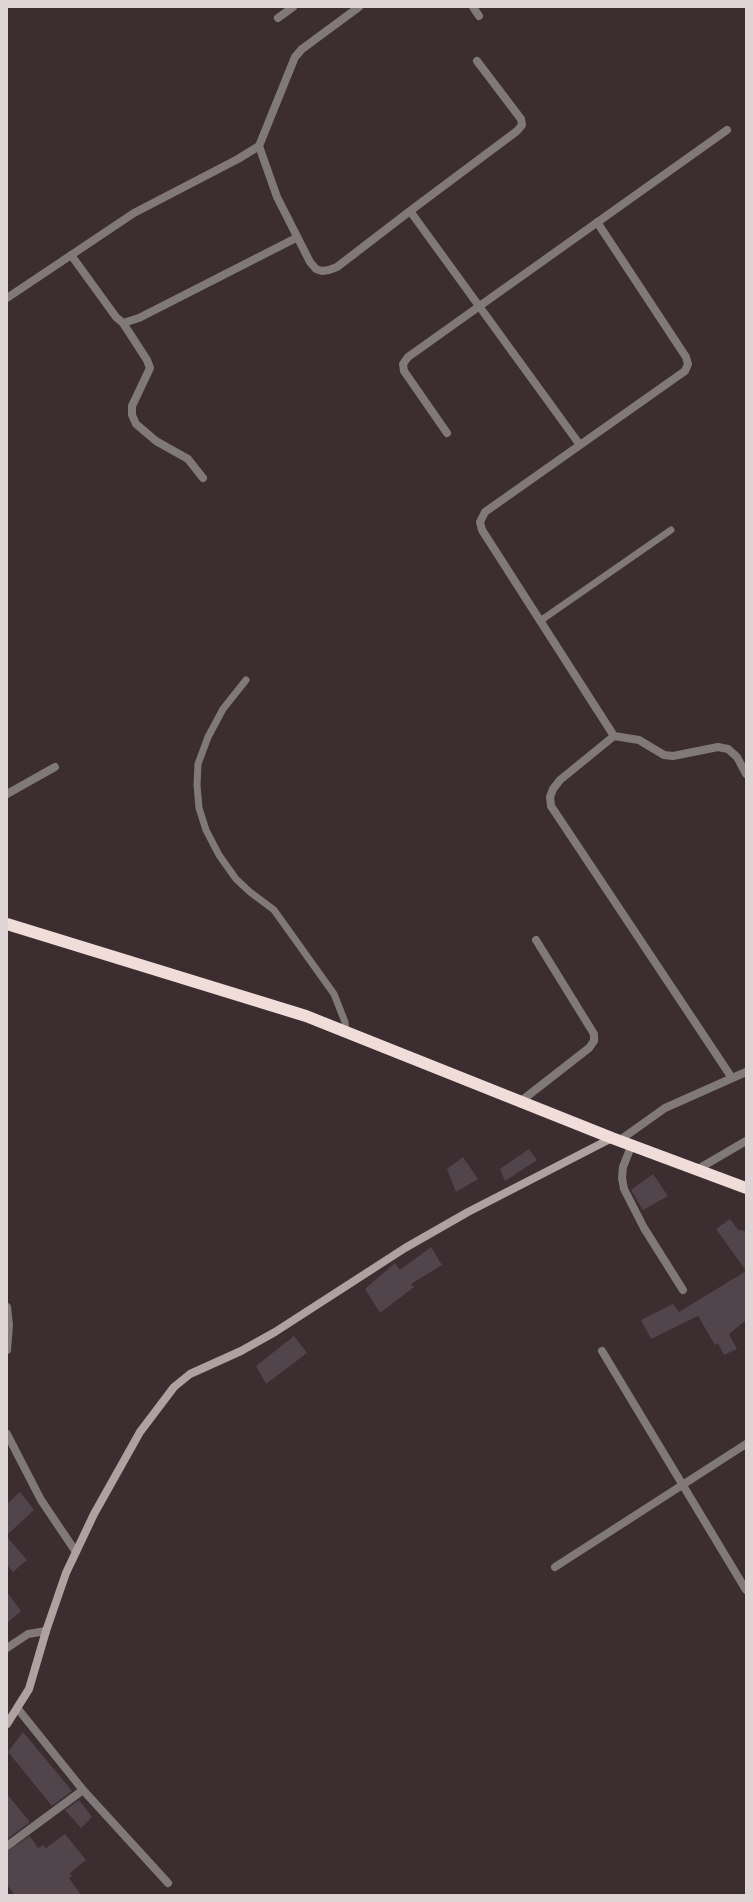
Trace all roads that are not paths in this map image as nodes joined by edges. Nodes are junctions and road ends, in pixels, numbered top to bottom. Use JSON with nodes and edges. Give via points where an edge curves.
{"nodes":[{"id":1,"x":293,"y":7,"type":"edge"},
{"id":2,"x":359,"y":7,"type":"edge"},
{"id":3,"x":473,"y":7,"type":"edge"},
{"id":4,"x":479,"y":16,"type":"dead end"},
{"id":5,"x":278,"y":18,"type":"dead end"},
{"id":6,"x":477,"y":61,"type":"dead end"},
{"id":7,"x":727,"y":130,"type":"dead end"},
{"id":8,"x":258,"y":146,"type":"junction"},
{"id":9,"x":410,"y":211,"type":"junction"},
{"id":10,"x":597,"y":222,"type":"junction"},
{"id":11,"x":296,"y":238,"type":"junction"},
{"id":12,"x":71,"y":255,"type":"junction"},
{"id":13,"x":7,"y":298,"type":"edge"},
{"id":14,"x":479,"y":306,"type":"junction"},
{"id":15,"x":123,"y":323,"type":"junction"},
{"id":16,"x":447,"y":433,"type":"dead end"},
{"id":17,"x":580,"y":445,"type":"junction"},
{"id":18,"x":203,"y":478,"type":"dead end"},
{"id":19,"x":672,"y":530,"type":"dead end"},
{"id":20,"x":540,"y":621,"type":"junction"},
{"id":21,"x":246,"y":680,"type":"dead end"},
{"id":22,"x":614,"y":736,"type":"junction"},
{"id":23,"x":55,"y":767,"type":"dead end"},
{"id":24,"x":746,"y":774,"type":"edge"},
{"id":25,"x":7,"y":794,"type":"edge"},
{"id":26,"x":7,"y":924,"type":"edge"},
{"id":27,"x":536,"y":940,"type":"dead end"},
{"id":28,"x":346,"y":1032,"type":"junction"},
{"id":29,"x":746,"y":1072,"type":"edge"},
{"id":30,"x":732,"y":1078,"type":"junction"},
{"id":31,"x":521,"y":1101,"type":"junction"},
{"id":32,"x":622,"y":1140,"type":"junction"},
{"id":33,"x":746,"y":1141,"type":"edge"},
{"id":34,"x":698,"y":1169,"type":"junction"},
{"id":35,"x":746,"y":1188,"type":"edge"},
{"id":36,"x":682,"y":1290,"type":"dead end"},
{"id":37,"x":7,"y":1307,"type":"edge"},
{"id":38,"x":7,"y":1350,"type":"edge"},
{"id":39,"x":602,"y":1351,"type":"dead end"},
{"id":40,"x":7,"y":1434,"type":"edge"},
{"id":41,"x":746,"y":1444,"type":"edge"},
{"id":42,"x":682,"y":1485,"type":"junction"},
{"id":43,"x":76,"y":1552,"type":"junction"},
{"id":44,"x":555,"y":1567,"type":"dead end"},
{"id":45,"x":746,"y":1590,"type":"edge"},
{"id":46,"x":46,"y":1631,"type":"junction"},
{"id":47,"x":7,"y":1648,"type":"edge"},
{"id":48,"x":18,"y":1709,"type":"junction"},
{"id":49,"x":7,"y":1724,"type":"edge"},
{"id":50,"x":83,"y":1790,"type":"junction"},
{"id":51,"x":7,"y":1846,"type":"edge"},
{"id":52,"x":168,"y":1883,"type":"dead end"}],
"edges":[{"from":1,"to":5,"type":"street"},
{"from":2,"to":8,"type":"street","via":[[295,57]]},
{"from":3,"to":4,"type":"street"},
{"from":6,"to":9,"type":"street","via":[[521,119],[522,125]]},
{"from":7,"to":10,"type":"street"},
{"from":8,"to":11,"type":"street"},
{"from":8,"to":12,"type":"street","via":[[147,206]]},
{"from":9,"to":11,"type":"street","via":[[329,270],[316,269]]},
{"from":9,"to":14,"type":"street"},
{"from":10,"to":14,"type":"street"},
{"from":10,"to":17,"type":"street","via":[[686,357],[688,364],[685,371]]},
{"from":11,"to":15,"type":"street","via":[[139,318]]},
{"from":12,"to":13,"type":"street"},
{"from":12,"to":15,"type":"street"},
{"from":14,"to":16,"type":"street","via":[[408,357],[403,364],[404,371]]},
{"from":14,"to":17,"type":"street"},
{"from":15,"to":18,"type":"street","via":[[150,368],[132,406],[136,424],[156,441],[188,459]]},
{"from":17,"to":20,"type":"street","via":[[485,512],[480,522],[482,530]]},
{"from":19,"to":20,"type":"lane"},
{"from":20,"to":22,"type":"street"},
{"from":21,"to":28,"type":"lane","via":[[223,709],[208,737],[198,764],[199,808],[219,856],[236,879],[274,910],[334,994],[345,1022]]},
{"from":22,"to":24,"type":"street","via":[[639,740],[664,755],[673,756],[718,747],[728,749],[738,757]]},
{"from":22,"to":30,"type":"street","via":[[560,780],[550,797],[551,806]]},
{"from":23,"to":25,"type":"street"},
{"from":26,"to":28,"type":"highway","via":[[306,1016]]},
{"from":27,"to":31,"type":"street","via":[[594,1034],[594,1041],[589,1048]]},
{"from":28,"to":31,"type":"highway"},
{"from":29,"to":30,"type":"street"},
{"from":30,"to":32,"type":"street","via":[[665,1108]]},
{"from":31,"to":32,"type":"highway"},
{"from":32,"to":34,"type":"highway"},
{"from":32,"to":36,"type":"street","via":[[624,1188],[644,1228]]},
{"from":32,"to":43,"type":"main road","via":[[468,1212],[404,1248],[275,1332],[182,1379],[163,1399],[140,1432]]},
{"from":33,"to":34,"type":"street"},
{"from":34,"to":35,"type":"highway"},
{"from":37,"to":38,"type":"street"},
{"from":39,"to":42,"type":"street"},
{"from":40,"to":43,"type":"street","via":[[45,1506]]},
{"from":41,"to":42,"type":"street"},
{"from":42,"to":44,"type":"street"},
{"from":42,"to":45,"type":"street"},
{"from":43,"to":46,"type":"main road"},
{"from":46,"to":47,"type":"street","via":[[28,1634]]},
{"from":46,"to":48,"type":"main road","via":[[29,1689]]},
{"from":48,"to":49,"type":"main road"},
{"from":48,"to":50,"type":"street"},
{"from":50,"to":51,"type":"street"},
{"from":50,"to":52,"type":"street"}]}
